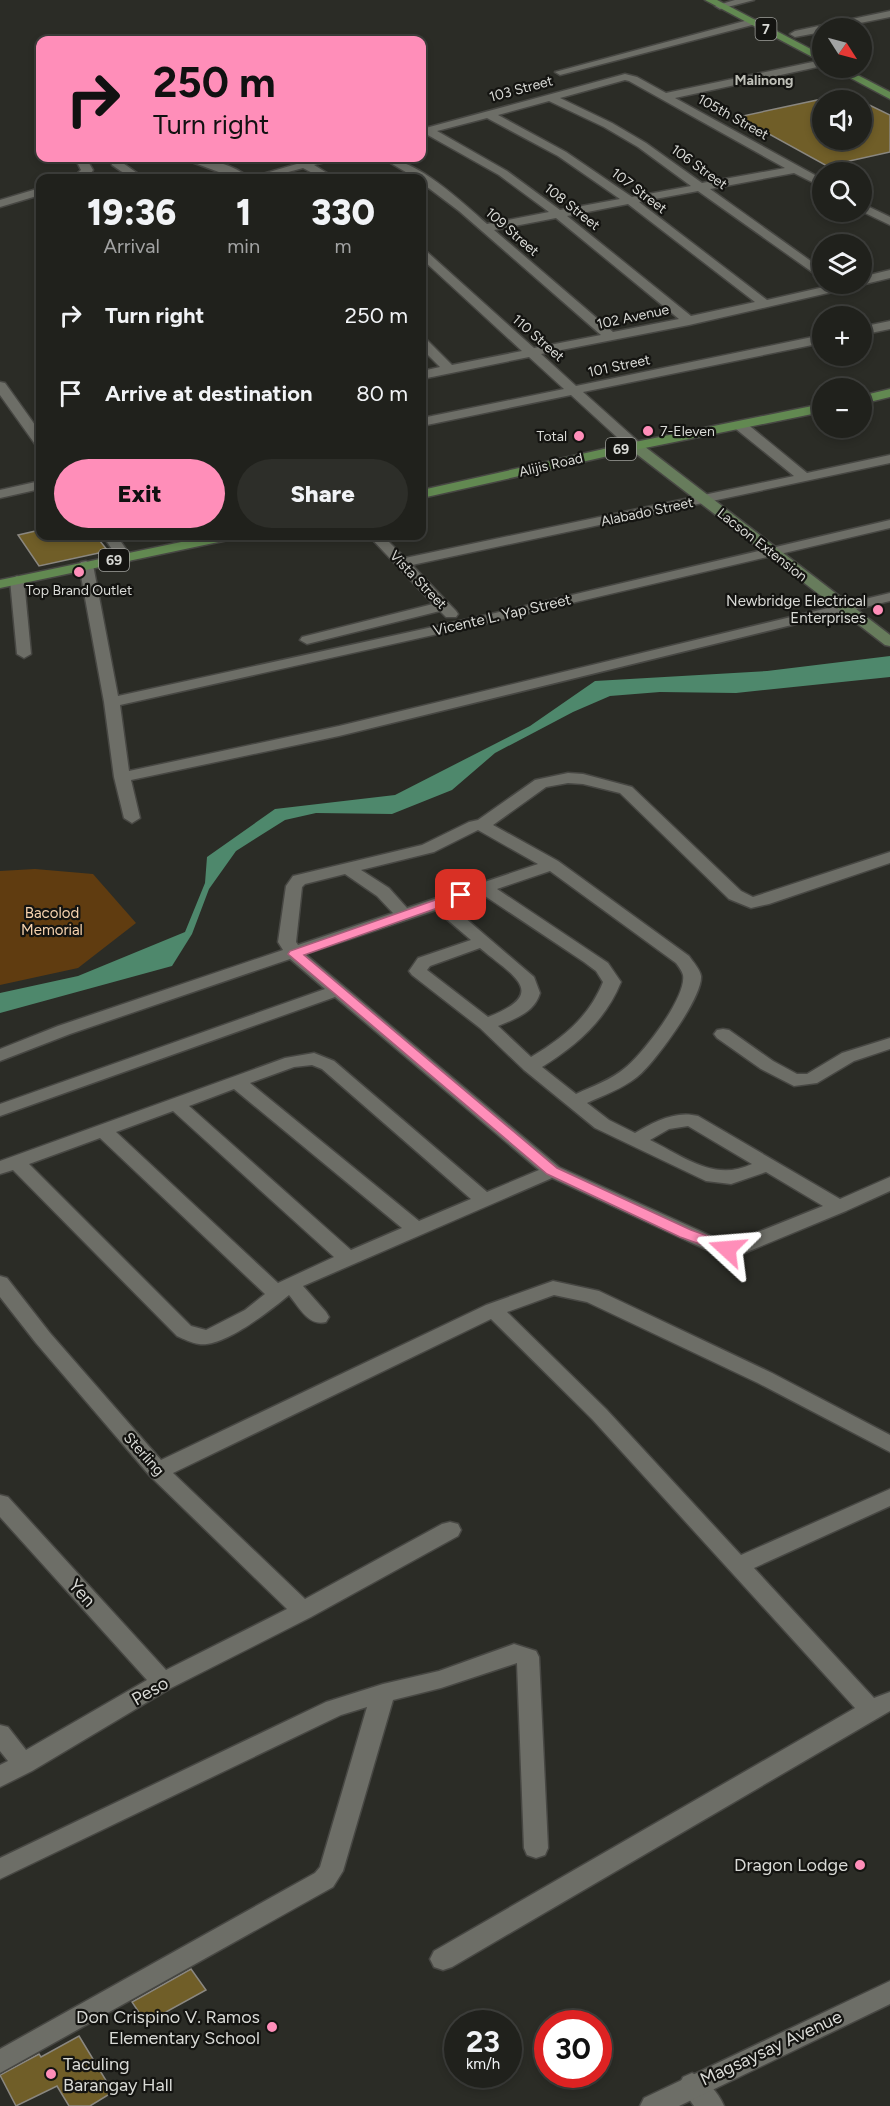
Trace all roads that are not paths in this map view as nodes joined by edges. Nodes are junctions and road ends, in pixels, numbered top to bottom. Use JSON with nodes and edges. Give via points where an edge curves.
{"nodes":[{"id":1,"x":710,"y":0,"type":"edge"},
{"id":2,"x":749,"y":0,"type":"edge"},
{"id":3,"x":727,"y":3,"type":"edge"},
{"id":4,"x":890,"y":14,"type":"edge"},
{"id":5,"x":872,"y":18,"type":"edge"},
{"id":6,"x":752,"y":22,"type":"junction"},
{"id":7,"x":812,"y":31,"type":"edge"},
{"id":8,"x":795,"y":34,"type":"junction"},
{"id":9,"x":812,"y":43,"type":"edge"},
{"id":10,"x":812,"y":55,"type":"edge"},
{"id":11,"x":812,"y":63,"type":"edge"},
{"id":12,"x":560,"y":72,"type":"dead end"},
{"id":13,"x":872,"y":76,"type":"edge"},
{"id":14,"x":628,"y":78,"type":"joint"},
{"id":15,"x":856,"y":78,"type":"edge"},
{"id":16,"x":890,"y":85,"type":"edge"},
{"id":17,"x":890,"y":96,"type":"edge"},
{"id":18,"x":550,"y":97,"type":"junction"},
{"id":19,"x":664,"y":97,"type":"junction"},
{"id":20,"x":488,"y":114,"type":"junction"},
{"id":21,"x":426,"y":130,"type":"edge"},
{"id":22,"x":426,"y":132,"type":"edge"},
{"id":23,"x":201,"y":162,"type":"edge"},
{"id":24,"x":311,"y":162,"type":"edge"},
{"id":25,"x":394,"y":162,"type":"edge"},
{"id":26,"x":116,"y":163,"type":"dead end"},
{"id":27,"x":303,"y":164,"type":"junction"},
{"id":28,"x":796,"y":169,"type":"junction"},
{"id":29,"x":132,"y":174,"type":"edge"},
{"id":30,"x":235,"y":174,"type":"edge"},
{"id":31,"x":269,"y":174,"type":"edge"},
{"id":32,"x":322,"y":174,"type":"edge"},
{"id":33,"x":414,"y":174,"type":"edge"},
{"id":34,"x":812,"y":178,"type":"edge"},
{"id":35,"x":426,"y":181,"type":"edge"},
{"id":36,"x":701,"y":188,"type":"junction"},
{"id":37,"x":36,"y":192,"type":"edge"},
{"id":38,"x":629,"y":201,"type":"junction"},
{"id":39,"x":0,"y":204,"type":"edge"},
{"id":40,"x":872,"y":212,"type":"edge"},
{"id":41,"x":558,"y":214,"type":"junction"},
{"id":42,"x":890,"y":222,"type":"edge"},
{"id":43,"x":485,"y":228,"type":"junction"},
{"id":44,"x":426,"y":257,"type":"edge"},
{"id":45,"x":812,"y":268,"type":"edge"},
{"id":46,"x":890,"y":274,"type":"edge"},
{"id":47,"x":872,"y":278,"type":"edge"},
{"id":48,"x":812,"y":291,"type":"edge"},
{"id":49,"x":765,"y":304,"type":"junction"},
{"id":50,"x":689,"y":321,"type":"junction"},
{"id":51,"x":890,"y":325,"type":"edge"},
{"id":52,"x":872,"y":329,"type":"edge"},
{"id":53,"x":611,"y":337,"type":"junction"},
{"id":54,"x":812,"y":341,"type":"edge"},
{"id":55,"x":426,"y":346,"type":"edge"},
{"id":56,"x":532,"y":354,"type":"junction"},
{"id":57,"x":449,"y":369,"type":"junction"},
{"id":58,"x":426,"y":374,"type":"edge"},
{"id":59,"x":0,"y":387,"type":"edge"},
{"id":60,"x":576,"y":390,"type":"junction"},
{"id":61,"x":890,"y":393,"type":"edge"},
{"id":62,"x":872,"y":397,"type":"edge"},
{"id":63,"x":812,"y":410,"type":"edge"},
{"id":64,"x":426,"y":421,"type":"edge"},
{"id":65,"x":741,"y":426,"type":"junction"},
{"id":66,"x":36,"y":436,"type":"edge"},
{"id":67,"x":635,"y":446,"type":"junction"},
{"id":68,"x":890,"y":459,"type":"edge"},
{"id":69,"x":805,"y":478,"type":"junction"},
{"id":70,"x":36,"y":486,"type":"edge"},
{"id":71,"x":426,"y":493,"type":"edge"},
{"id":72,"x":0,"y":494,"type":"edge"},
{"id":73,"x":704,"y":500,"type":"junction"},
{"id":74,"x":890,"y":524,"type":"edge"},
{"id":75,"x":113,"y":540,"type":"edge"},
{"id":76,"x":187,"y":540,"type":"edge"},
{"id":77,"x":380,"y":540,"type":"edge"},
{"id":78,"x":771,"y":552,"type":"junction"},
{"id":79,"x":125,"y":558,"type":"junction"},
{"id":80,"x":403,"y":563,"type":"junction"},
{"id":81,"x":86,"y":565,"type":"junction"},
{"id":82,"x":17,"y":580,"type":"junction"},
{"id":83,"x":0,"y":584,"type":"edge"},
{"id":84,"x":890,"y":597,"type":"edge"},
{"id":85,"x":443,"y":606,"type":"junction"},
{"id":86,"x":843,"y":608,"type":"junction"},
{"id":87,"x":460,"y":624,"type":"junction"},
{"id":88,"x":307,"y":640,"type":"dead end"},
{"id":89,"x":890,"y":642,"type":"edge"},
{"id":90,"x":24,"y":654,"type":"dead end"},
{"id":91,"x":112,"y":702,"type":"junction"},
{"id":92,"x":122,"y":777,"type":"junction"},
{"id":93,"x":132,"y":818,"type":"dead end"},
{"id":94,"x":482,"y":825,"type":"junction"},
{"id":95,"x":890,"y":857,"type":"edge"},
{"id":96,"x":552,"y":865,"type":"junction"},
{"id":97,"x":350,"y":870,"type":"junction"},
{"id":98,"x":483,"y":886,"type":"junction"},
{"id":99,"x":439,"y":904,"type":"junction"},
{"id":100,"x":405,"y":915,"type":"junction"},
{"id":101,"x":481,"y":942,"type":"junction"},
{"id":102,"x":294,"y":954,"type":"junction"},
{"id":103,"x":338,"y":990,"type":"junction"},
{"id":104,"x":486,"y":1024,"type":"junction"},
{"id":105,"x":723,"y":1034,"type":"dead end"},
{"id":106,"x":890,"y":1043,"type":"edge"},
{"id":107,"x":0,"y":1055,"type":"edge"},
{"id":108,"x":530,"y":1066,"type":"junction"},
{"id":109,"x":236,"y":1081,"type":"junction"},
{"id":110,"x":575,"y":1101,"type":"junction"},
{"id":111,"x":175,"y":1103,"type":"junction"},
{"id":112,"x":0,"y":1110,"type":"edge"},
{"id":113,"x":103,"y":1131,"type":"junction"},
{"id":114,"x":635,"y":1141,"type":"junction"},
{"id":115,"x":768,"y":1164,"type":"junction"},
{"id":116,"x":8,"y":1165,"type":"edge"},
{"id":117,"x":552,"y":1171,"type":"junction"},
{"id":118,"x":890,"y":1183,"type":"edge"},
{"id":119,"x":485,"y":1200,"type":"junction"},
{"id":120,"x":839,"y":1207,"type":"junction"},
{"id":121,"x":416,"y":1229,"type":"junction"},
{"id":122,"x":347,"y":1258,"type":"junction"},
{"id":123,"x":0,"y":1283,"type":"edge"},
{"id":124,"x":284,"y":1289,"type":"junction"},
{"id":125,"x":493,"y":1310,"type":"junction"},
{"id":126,"x":319,"y":1317,"type":"dead end"},
{"id":127,"x":890,"y":1444,"type":"edge"},
{"id":128,"x":158,"y":1471,"type":"junction"},
{"id":129,"x":890,"y":1497,"type":"edge"},
{"id":130,"x":0,"y":1503,"type":"edge"},
{"id":131,"x":450,"y":1530,"type":"dead end"},
{"id":132,"x":737,"y":1566,"type":"junction"},
{"id":133,"x":303,"y":1611,"type":"junction"},
{"id":134,"x":163,"y":1682,"type":"junction"},
{"id":135,"x":383,"y":1693,"type":"junction"},
{"id":136,"x":881,"y":1706,"type":"edge"},
{"id":137,"x":0,"y":1734,"type":"edge"},
{"id":138,"x":24,"y":1764,"type":"junction"},
{"id":139,"x":0,"y":1777,"type":"edge"},
{"id":140,"x":536,"y":1848,"type":"dead end"},
{"id":141,"x":0,"y":1869,"type":"edge"},
{"id":142,"x":443,"y":1959,"type":"dead end"},
{"id":143,"x":890,"y":1992,"type":"edge"},
{"id":144,"x":0,"y":2062,"type":"edge"},
{"id":145,"x":692,"y":2085,"type":"junction"},
{"id":146,"x":652,"y":2106,"type":"edge"},
{"id":147,"x":711,"y":2106,"type":"edge"}],
"edges":[{"from":1,"to":3,"type":"main road","number":"7"},
{"from":2,"to":3,"type":"street"},
{"from":3,"to":6,"type":"main road","number":"7"},
{"from":3,"to":8,"type":"main road","number":"7"},
{"from":4,"to":5,"type":"street"},
{"from":6,"to":10,"type":"main road","number":"7"},
{"from":6,"to":12,"type":"street"},
{"from":7,"to":8,"type":"street"},
{"from":8,"to":9,"type":"main road","number":"7"},
{"from":11,"to":19,"type":"street"},
{"from":13,"to":16,"type":"main road"},
{"from":14,"to":18,"type":"street","name":"103 Street"},
{"from":14,"to":19,"type":"street","name":"105th Street"},
{"from":15,"to":17,"type":"main road"},
{"from":18,"to":20,"type":"street","name":"103 Street"},
{"from":18,"to":36,"type":"street","name":"106 Street","via":[[624,134]]},
{"from":19,"to":28,"type":"street","name":"105th Street"},
{"from":20,"to":21,"type":"street","name":"103 Street"},
{"from":20,"to":38,"type":"street","name":"107 Street","via":[[556,149]]},
{"from":22,"to":41,"type":"street","name":"108 Street","via":[[488,163]]},
{"from":23,"to":30,"type":"street"},
{"from":24,"to":27,"type":"street"},
{"from":25,"to":33,"type":"street","name":"109 Street"},
{"from":26,"to":29,"type":"street"},
{"from":27,"to":31,"type":"street"},
{"from":27,"to":32,"type":"street"},
{"from":28,"to":34,"type":"street","name":"105th Street"},
{"from":28,"to":36,"type":"street"},
{"from":35,"to":43,"type":"street","name":"109 Street"},
{"from":36,"to":38,"type":"street"},
{"from":36,"to":45,"type":"street","name":"106 Street"},
{"from":37,"to":39,"type":"street"},
{"from":38,"to":41,"type":"street"},
{"from":38,"to":49,"type":"street","name":"107 Street"},
{"from":40,"to":42,"type":"street"},
{"from":41,"to":43,"type":"street"},
{"from":41,"to":50,"type":"street","name":"108 Street"},
{"from":43,"to":53,"type":"street","name":"109 Street"},
{"from":44,"to":56,"type":"street","name":"110 Street"},
{"from":46,"to":47,"type":"street"},
{"from":48,"to":49,"type":"street","name":"102 Avenue"},
{"from":49,"to":50,"type":"street","name":"102 Avenue"},
{"from":50,"to":53,"type":"street","name":"102 Avenue"},
{"from":51,"to":52,"type":"street"},
{"from":53,"to":56,"type":"street","name":"102 Avenue"},
{"from":54,"to":60,"type":"street","name":"101 Street"},
{"from":55,"to":57,"type":"street"},
{"from":56,"to":57,"type":"street","name":"102 Avenue"},
{"from":56,"to":60,"type":"street","name":"110 Street"},
{"from":57,"to":58,"type":"street","name":"102 Avenue"},
{"from":59,"to":66,"type":"street"},
{"from":60,"to":64,"type":"street","name":"101 Street"},
{"from":60,"to":67,"type":"street","name":"110 Street"},
{"from":61,"to":62,"type":"main road"},
{"from":63,"to":65,"type":"main road","name":"Alijis Road","number":"69"},
{"from":65,"to":67,"type":"main road","name":"Alijis Road","number":"69"},
{"from":65,"to":69,"type":"street"},
{"from":67,"to":71,"type":"main road","name":"Alijis Road","number":"69"},
{"from":67,"to":73,"type":"main road","name":"Lacson Extension"},
{"from":68,"to":69,"type":"street","name":"Alabado Street"},
{"from":69,"to":73,"type":"street","name":"Alabado Street"},
{"from":70,"to":72,"type":"street"},
{"from":73,"to":78,"type":"main road","name":"Lacson Extension"},
{"from":73,"to":80,"type":"street","name":"Alabado Street"},
{"from":74,"to":78,"type":"street","name":"Vicente L. Yap Street"},
{"from":75,"to":79,"type":"street"},
{"from":76,"to":79,"type":"main road","number":"69"},
{"from":77,"to":80,"type":"street","name":"Vista Street"},
{"from":78,"to":86,"type":"main road","name":"Lacson Extension"},
{"from":78,"to":87,"type":"street","name":"Vicente L. Yap Street"},
{"from":79,"to":81,"type":"main road","number":"69"},
{"from":80,"to":85,"type":"street","name":"Vista Street"},
{"from":81,"to":82,"type":"main road","number":"69"},
{"from":81,"to":91,"type":"street"},
{"from":82,"to":83,"type":"main road","number":"69"},
{"from":82,"to":90,"type":"street"},
{"from":84,"to":86,"type":"street"},
{"from":85,"to":87,"type":"street","name":"Vista Street"},
{"from":85,"to":88,"type":"street"},
{"from":86,"to":89,"type":"main road","name":"Lacson Extension"},
{"from":86,"to":92,"type":"street","via":[[339,731]]},
{"from":87,"to":91,"type":"street","name":"Vicente L. Yap Street"},
{"from":91,"to":92,"type":"street"},
{"from":92,"to":93,"type":"street"},
{"from":94,"to":95,"type":"street","via":[[551,780],[583,779],[627,790],[735,895],[751,903]]},
{"from":94,"to":96,"type":"street"},
{"from":94,"to":97,"type":"street","via":[[428,849]]},
{"from":96,"to":98,"type":"street"},
{"from":96,"to":110,"type":"street","via":[[682,960],[693,976],[685,1001],[636,1070]]},
{"from":97,"to":100,"type":"street","via":[[383,892]]},
{"from":97,"to":102,"type":"street","via":[[299,880],[294,886],[287,942]]},
{"from":98,"to":99,"type":"street"},
{"from":98,"to":108,"type":"street","via":[[590,957],[612,982],[590,1022]]},
{"from":99,"to":100,"type":"street"},
{"from":99,"to":101,"type":"street"},
{"from":100,"to":102,"type":"street"},
{"from":101,"to":104,"type":"street","via":[[525,977],[531,993],[517,1011]]},
{"from":101,"to":104,"type":"street","via":[[424,962],[418,971]]},
{"from":102,"to":103,"type":"street"},
{"from":102,"to":107,"type":"street"},
{"from":103,"to":112,"type":"street"},
{"from":103,"to":117,"type":"street"},
{"from":104,"to":108,"type":"street"},
{"from":105,"to":106,"type":"street","via":[[794,1080],[811,1079],[848,1058]]},
{"from":108,"to":110,"type":"street"},
{"from":109,"to":111,"type":"street"},
{"from":109,"to":119,"type":"street","via":[[291,1062],[314,1059],[328,1065]]},
{"from":109,"to":121,"type":"street"},
{"from":110,"to":114,"type":"street","via":[[602,1124]]},
{"from":111,"to":113,"type":"street"},
{"from":111,"to":122,"type":"street"},
{"from":113,"to":116,"type":"street"},
{"from":113,"to":124,"type":"street"},
{"from":114,"to":115,"type":"street","via":[[722,1180],[735,1179]]},
{"from":114,"to":115,"type":"street","via":[[664,1124],[691,1120]]},
{"from":115,"to":120,"type":"street"},
{"from":116,"to":124,"type":"street","via":[[193,1336],[201,1338],[222,1331],[252,1315]]},
{"from":117,"to":119,"type":"street"},
{"from":117,"to":120,"type":"street","via":[[727,1249],[735,1250]]},
{"from":118,"to":120,"type":"street"},
{"from":119,"to":121,"type":"street"},
{"from":121,"to":122,"type":"street"},
{"from":122,"to":124,"type":"street"},
{"from":123,"to":128,"type":"street","name":"Sterling"},
{"from":124,"to":126,"type":"street"},
{"from":125,"to":127,"type":"street","via":[[553,1288],[592,1296],[765,1378]]},
{"from":125,"to":128,"type":"street"},
{"from":125,"to":132,"type":"street","via":[[599,1414]]},
{"from":128,"to":133,"type":"street","name":"Sterling"},
{"from":129,"to":132,"type":"street"},
{"from":130,"to":134,"type":"street","name":"Yen"},
{"from":131,"to":133,"type":"street","name":"Peso"},
{"from":132,"to":136,"type":"street"},
{"from":133,"to":134,"type":"street","name":"Peso"},
{"from":134,"to":138,"type":"street","name":"Peso"},
{"from":135,"to":140,"type":"street","via":[[441,1679],[514,1653],[528,1657]]},
{"from":135,"to":141,"type":"street","via":[[334,1708]]},
{"from":135,"to":144,"type":"street","via":[[331,1871],[324,1880]]},
{"from":136,"to":142,"type":"street"},
{"from":137,"to":138,"type":"street"},
{"from":138,"to":139,"type":"street","name":"Peso"},
{"from":143,"to":145,"type":"street","name":"Magsaysay Avenue"},
{"from":145,"to":146,"type":"street","name":"Magsaysay Avenue"},
{"from":145,"to":147,"type":"street"}]}
